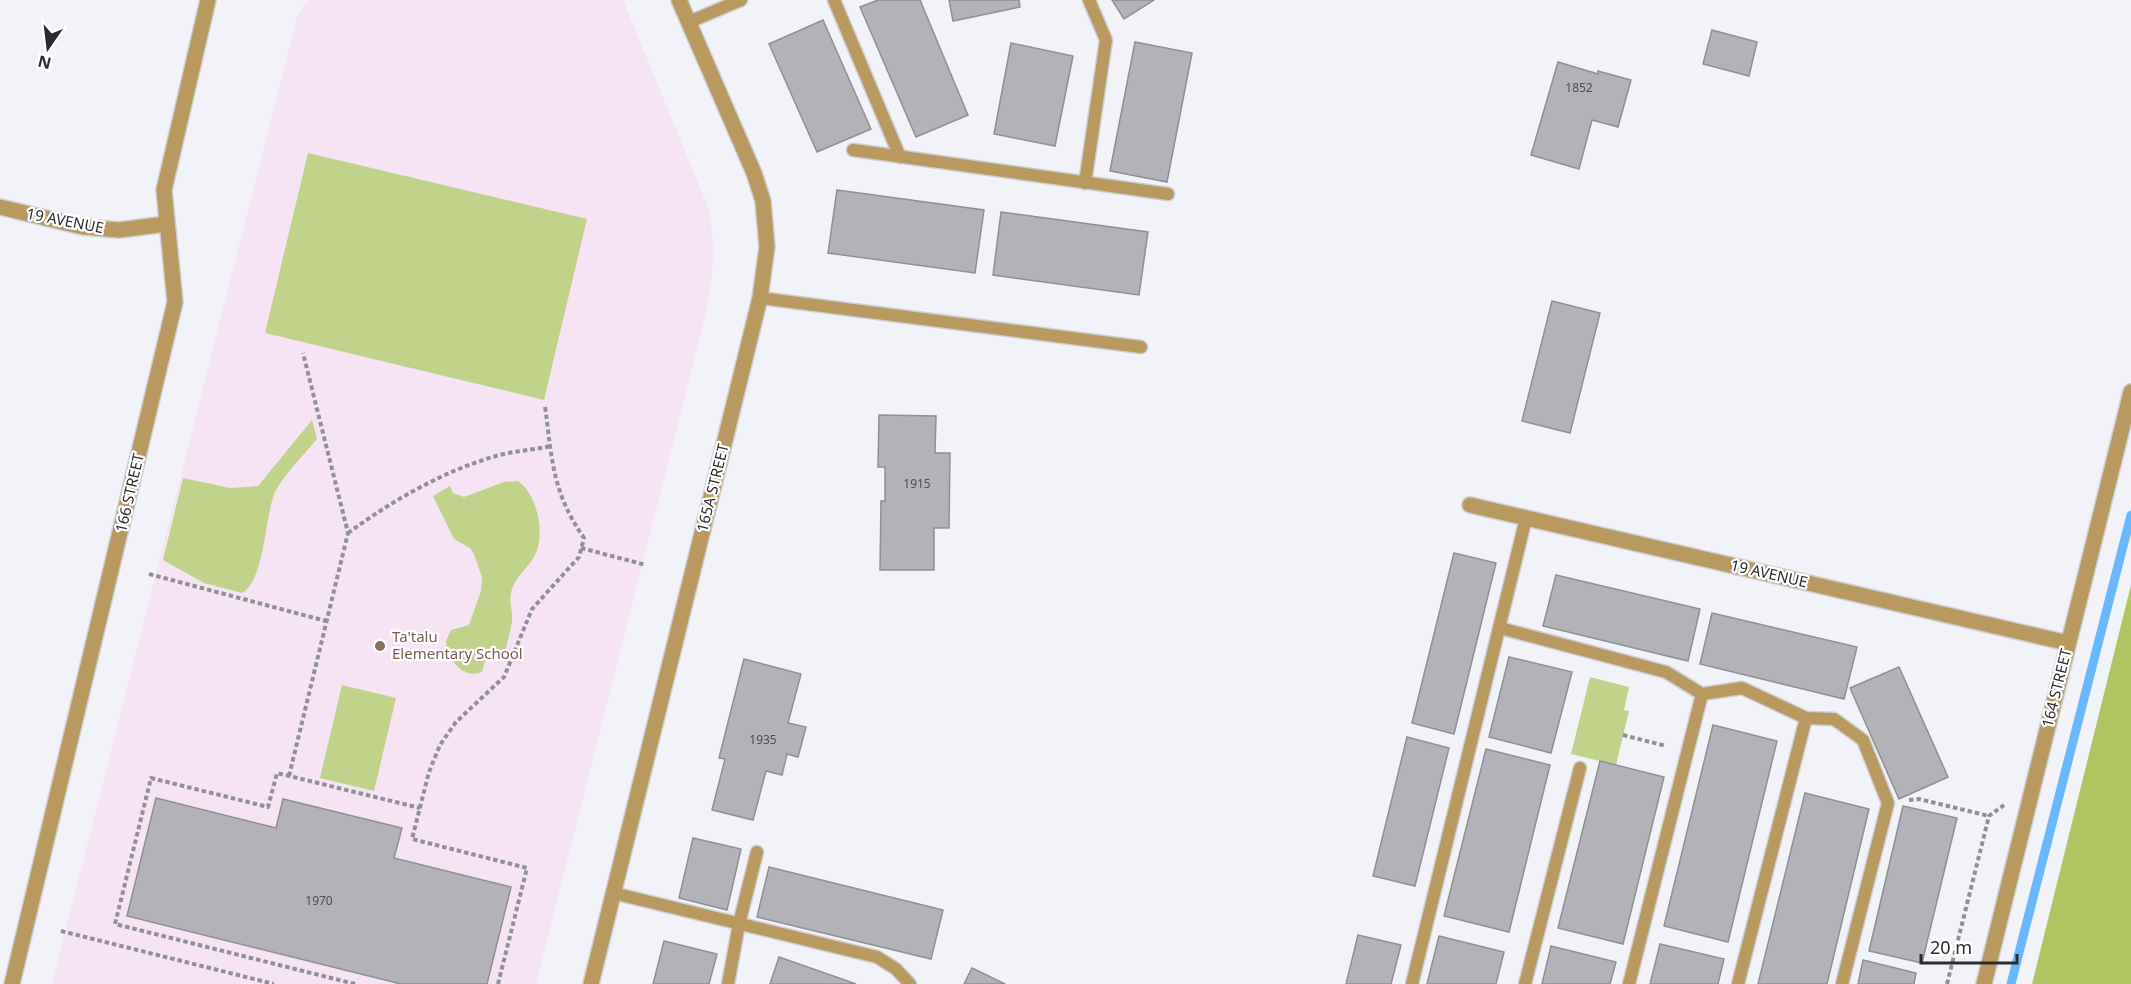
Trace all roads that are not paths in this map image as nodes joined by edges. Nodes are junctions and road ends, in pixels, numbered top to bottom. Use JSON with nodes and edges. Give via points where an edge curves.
{"nodes":[{"id":1,"x":208,"y":0,"type":"edge"},
{"id":2,"x":679,"y":0,"type":"edge"},
{"id":3,"x":741,"y":0,"type":"edge"},
{"id":4,"x":834,"y":0,"type":"edge"},
{"id":5,"x":1089,"y":0,"type":"edge"},
{"id":6,"x":689,"y":22,"type":"junction"},
{"id":7,"x":854,"y":150,"type":"dead end"},
{"id":8,"x":900,"y":157,"type":"junction"},
{"id":9,"x":1084,"y":183,"type":"junction"},
{"id":10,"x":1168,"y":195,"type":"dead end"},
{"id":11,"x":0,"y":207,"type":"edge"},
{"id":12,"x":166,"y":224,"type":"junction"},
{"id":13,"x":760,"y":298,"type":"junction"},
{"id":14,"x":1142,"y":347,"type":"dead end"},
{"id":15,"x":2131,"y":392,"type":"edge"},
{"id":16,"x":1470,"y":505,"type":"dead end"},
{"id":17,"x":1526,"y":518,"type":"junction"},
{"id":18,"x":1500,"y":628,"type":"junction"},
{"id":19,"x":2068,"y":643,"type":"junction"},
{"id":20,"x":1702,"y":694,"type":"junction"},
{"id":21,"x":1806,"y":718,"type":"junction"},
{"id":22,"x":1580,"y":768,"type":"dead end"},
{"id":23,"x":757,"y":852,"type":"dead end"},
{"id":24,"x":613,"y":893,"type":"junction"},
{"id":25,"x":739,"y":924,"type":"junction"},
{"id":26,"x":12,"y":984,"type":"edge"},
{"id":27,"x":591,"y":984,"type":"edge"},
{"id":28,"x":728,"y":984,"type":"edge"},
{"id":29,"x":910,"y":984,"type":"edge"},
{"id":30,"x":1412,"y":984,"type":"edge"},
{"id":31,"x":1525,"y":984,"type":"edge"},
{"id":32,"x":1629,"y":984,"type":"edge"},
{"id":33,"x":1738,"y":984,"type":"edge"},
{"id":34,"x":1842,"y":984,"type":"edge"},
{"id":35,"x":1984,"y":984,"type":"edge"}],
"edges":[{"from":1,"to":12,"type":"street","name":"166 STREET","via":[[168,166],[164,190]]},
{"from":2,"to":6,"type":"street","name":"165A STREET"},
{"from":3,"to":6,"type":"lane"},
{"from":4,"to":8,"type":"lane"},
{"from":5,"to":9,"type":"lane","via":[[1106,40]]},
{"from":6,"to":13,"type":"street","name":"165A STREET","via":[[763,201],[767,247]]},
{"from":7,"to":8,"type":"lane"},
{"from":8,"to":9,"type":"lane"},
{"from":9,"to":10,"type":"lane"},
{"from":11,"to":12,"type":"street","name":"19 AVENUE","via":[[83,227],[119,230]]},
{"from":12,"to":26,"type":"street","name":"166 STREET","via":[[175,302]]},
{"from":13,"to":14,"type":"lane"},
{"from":13,"to":24,"type":"street","name":"165A STREET"},
{"from":15,"to":19,"type":"street","name":"164 STREET"},
{"from":16,"to":17,"type":"street","name":"19 AVENUE"},
{"from":17,"to":18,"type":"lane"},
{"from":17,"to":19,"type":"street","name":"19 AVENUE"},
{"from":18,"to":20,"type":"lane","via":[[1666,672]]},
{"from":18,"to":30,"type":"lane"},
{"from":19,"to":35,"type":"street","name":"164 STREET"},
{"from":20,"to":21,"type":"lane","via":[[1742,688]]},
{"from":20,"to":32,"type":"lane"},
{"from":21,"to":33,"type":"lane"},
{"from":21,"to":34,"type":"lane","via":[[1834,719],[1863,740],[1888,803]]},
{"from":22,"to":31,"type":"lane"},
{"from":23,"to":25,"type":"lane"},
{"from":24,"to":25,"type":"lane"},
{"from":24,"to":27,"type":"street","name":"165A STREET"},
{"from":25,"to":28,"type":"lane"},
{"from":25,"to":29,"type":"lane","via":[[878,957]]}]}
